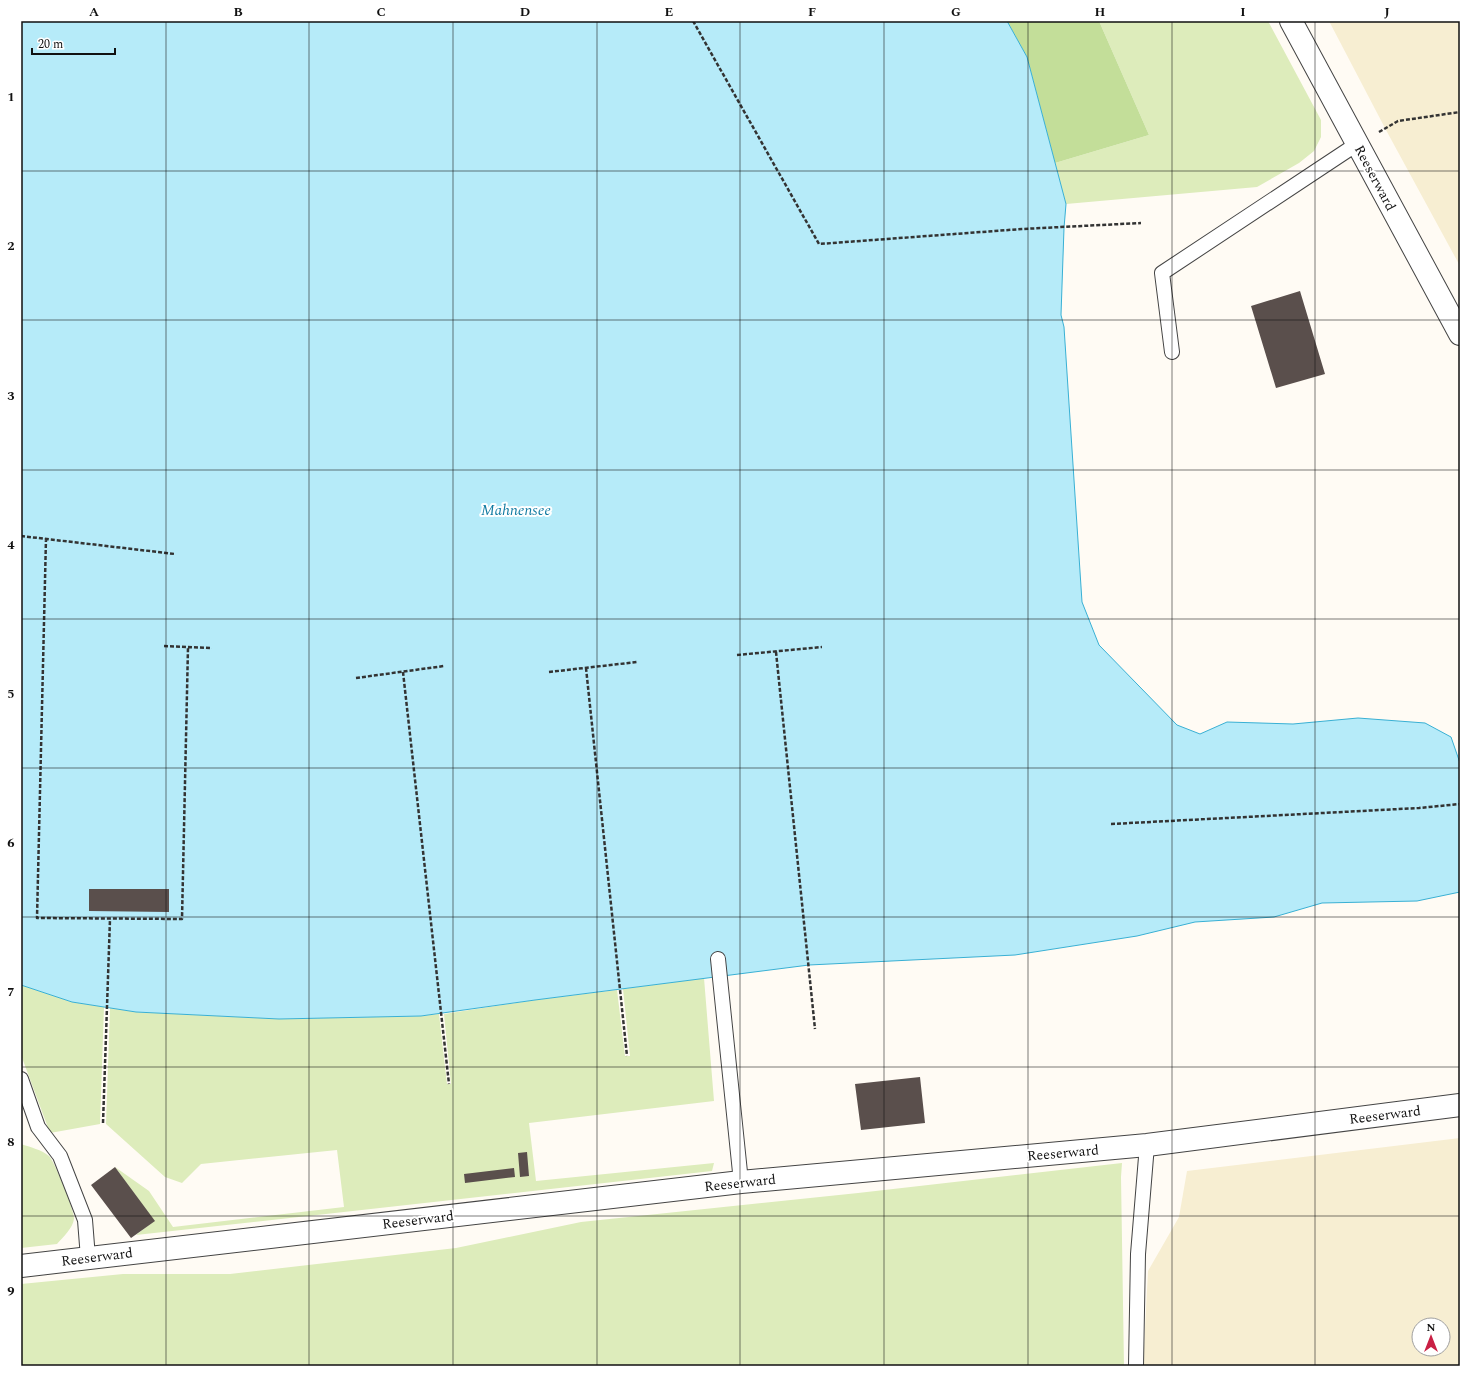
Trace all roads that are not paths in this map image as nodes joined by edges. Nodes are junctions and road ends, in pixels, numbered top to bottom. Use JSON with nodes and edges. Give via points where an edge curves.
{"nodes":[{"id":1,"x":1291,"y":21,"type":"edge"},
{"id":2,"x":1357,"y":144,"type":"junction"},
{"id":3,"x":1460,"y":334,"type":"edge"},
{"id":4,"x":1172,"y":352,"type":"dead end"},
{"id":5,"x":718,"y":959,"type":"dead end"},
{"id":6,"x":21,"y":1079,"type":"edge"},
{"id":7,"x":1460,"y":1105,"type":"edge"},
{"id":8,"x":1148,"y":1145,"type":"junction"},
{"id":9,"x":741,"y":1182,"type":"junction"},
{"id":10,"x":88,"y":1258,"type":"junction"},
{"id":11,"x":21,"y":1266,"type":"edge"},
{"id":12,"x":1136,"y":1366,"type":"edge"}],
"edges":[{"from":1,"to":2,"type":"street","name":"Reeserward"},
{"from":2,"to":3,"type":"street","name":"Reeserward"},
{"from":2,"to":4,"type":"lane","via":[[1162,273]]},
{"from":5,"to":9,"type":"lane"},
{"from":6,"to":10,"type":"lane","via":[[38,1127],[60,1156],[86,1220]]},
{"from":7,"to":8,"type":"street","name":"Reeserward"},
{"from":8,"to":9,"type":"street","name":"Reeserward"},
{"from":8,"to":12,"type":"lane","via":[[1138,1254]]},
{"from":9,"to":10,"type":"street","name":"Reeserward"},
{"from":10,"to":11,"type":"street","name":"Reeserward"}]}
